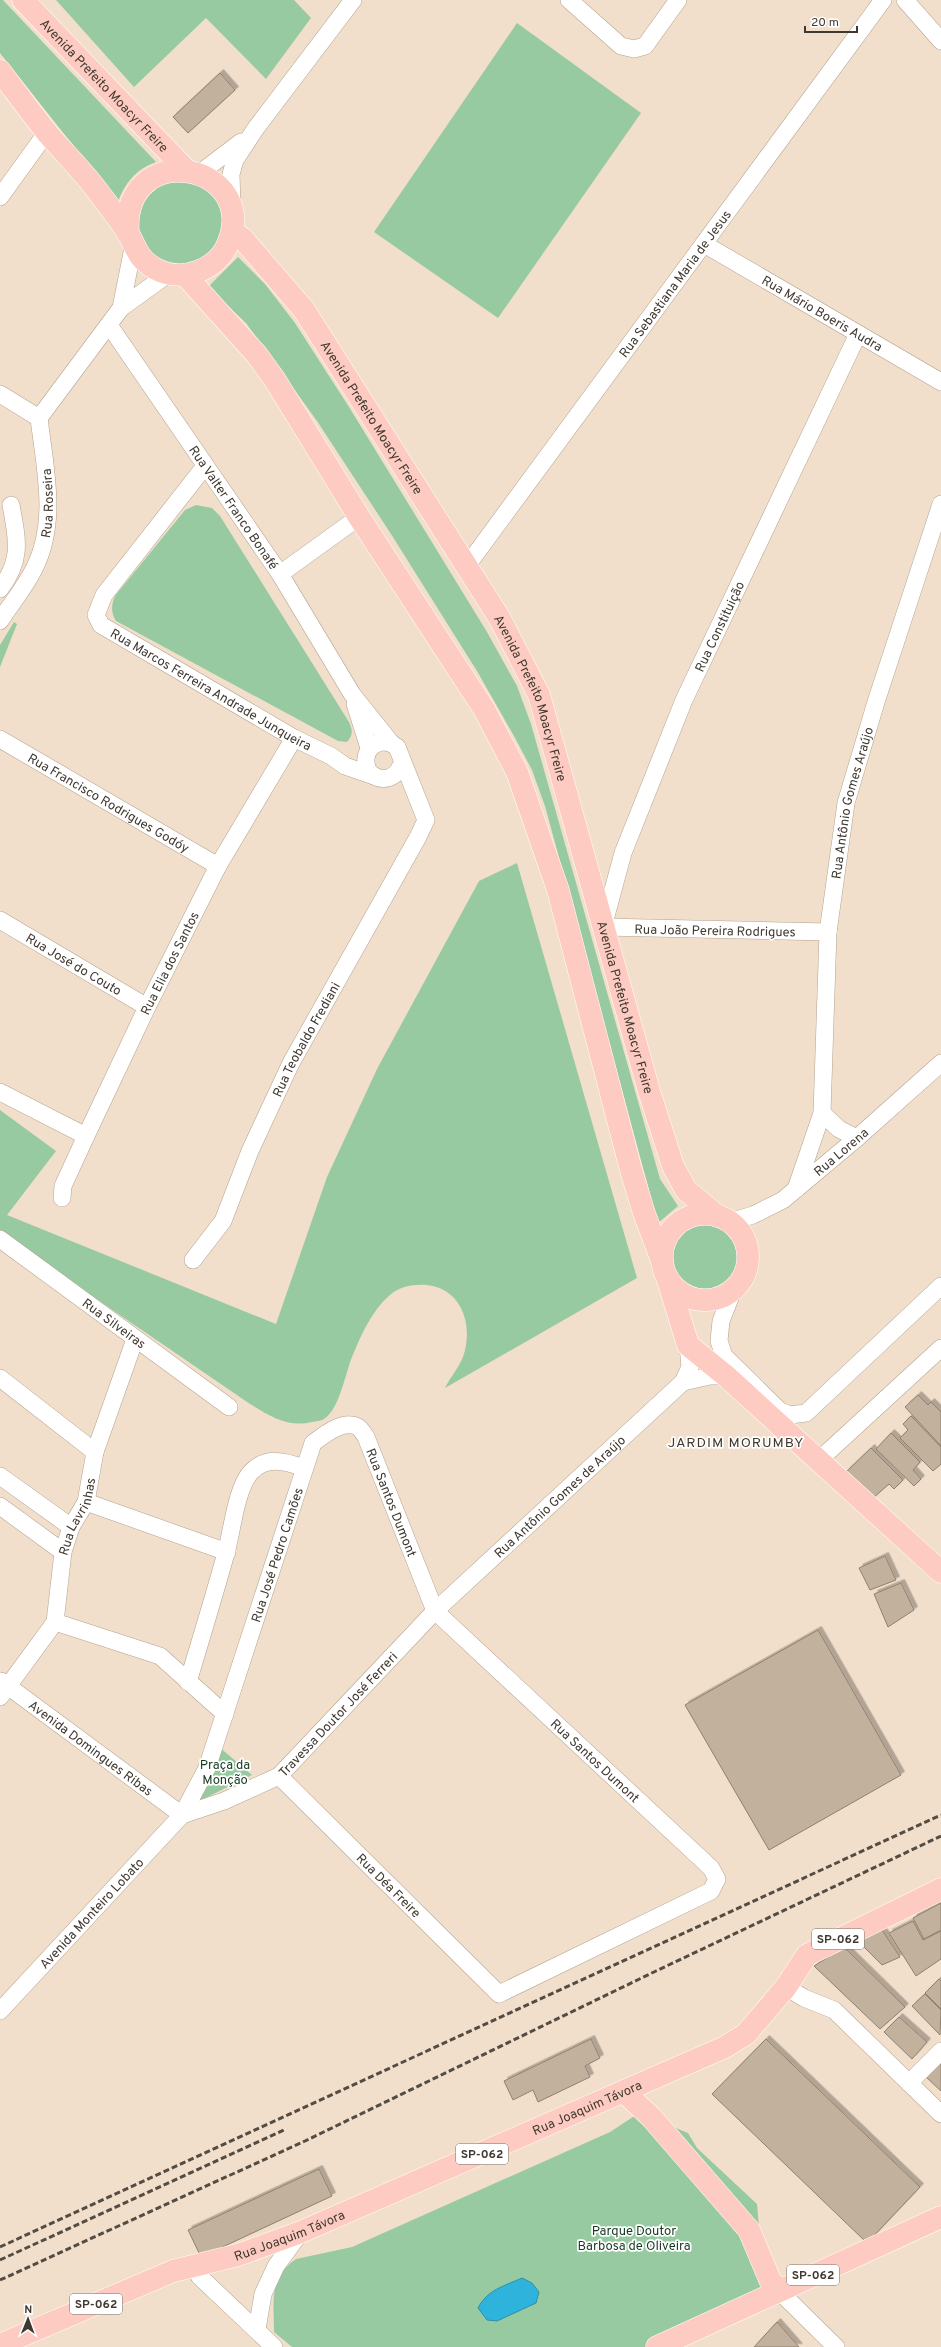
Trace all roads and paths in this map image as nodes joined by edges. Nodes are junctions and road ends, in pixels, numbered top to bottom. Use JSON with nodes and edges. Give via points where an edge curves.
{"nodes":[{"id":1,"x":23,"y":0,"type":"edge"},
{"id":2,"x":353,"y":0,"type":"edge"},
{"id":3,"x":568,"y":0,"type":"edge"},
{"id":4,"x":678,"y":0,"type":"edge"},
{"id":5,"x":883,"y":0,"type":"edge"},
{"id":6,"x":905,"y":0,"type":"edge"},
{"id":7,"x":941,"y":41,"type":"edge"},
{"id":8,"x":0,"y":71,"type":"edge"},
{"id":9,"x":256,"y":128,"type":"junction"},
{"id":10,"x":47,"y":132,"type":"junction"},
{"id":11,"x":193,"y":171,"type":"junction"},
{"id":12,"x":0,"y":197,"type":"edge"},
{"id":13,"x":233,"y":224,"type":"junction"},
{"id":14,"x":131,"y":241,"type":"junction"},
{"id":15,"x":704,"y":244,"type":"junction"},
{"id":16,"x":177,"y":274,"type":"junction"},
{"id":17,"x":121,"y":308,"type":"junction"},
{"id":18,"x":109,"y":325,"type":"junction"},
{"id":19,"x":858,"y":334,"type":"junction"},
{"id":20,"x":941,"y":382,"type":"edge"},
{"id":21,"x":0,"y":394,"type":"edge"},
{"id":22,"x":39,"y":418,"type":"junction"},
{"id":23,"x":205,"y":466,"type":"junction"},
{"id":24,"x":941,"y":504,"type":"edge"},
{"id":25,"x":11,"y":505,"type":"dead end"},
{"id":26,"x":359,"y":517,"type":"junction"},
{"id":27,"x":466,"y":567,"type":"junction"},
{"id":28,"x":280,"y":574,"type":"junction"},
{"id":29,"x":0,"y":589,"type":"edge"},
{"id":30,"x":0,"y":621,"type":"edge"},
{"id":31,"x":352,"y":694,"type":"junction"},
{"id":32,"x":294,"y":738,"type":"junction"},
{"id":33,"x":0,"y":739,"type":"edge"},
{"id":34,"x":392,"y":744,"type":"junction"},
{"id":35,"x":367,"y":751,"type":"junction"},
{"id":36,"x":331,"y":756,"type":"junction"},
{"id":37,"x":402,"y":763,"type":"junction"},
{"id":38,"x":380,"y":778,"type":"junction"},
{"id":39,"x":423,"y":814,"type":"junction"},
{"id":40,"x":218,"y":866,"type":"junction"},
{"id":41,"x":0,"y":920,"type":"edge"},
{"id":42,"x":603,"y":927,"type":"junction"},
{"id":43,"x":828,"y":932,"type":"junction"},
{"id":44,"x":147,"y":1008,"type":"junction"},
{"id":45,"x":941,"y":1063,"type":"edge"},
{"id":46,"x":0,"y":1092,"type":"edge"},
{"id":47,"x":822,"y":1113,"type":"junction"},
{"id":48,"x":86,"y":1136,"type":"junction"},
{"id":49,"x":857,"y":1138,"type":"junction"},
{"id":50,"x":796,"y":1189,"type":"junction"},
{"id":51,"x":62,"y":1198,"type":"dead end"},
{"id":52,"x":723,"y":1219,"type":"junction"},
{"id":53,"x":0,"y":1239,"type":"edge"},
{"id":54,"x":193,"y":1260,"type":"dead end"},
{"id":55,"x":664,"y":1269,"type":"junction"},
{"id":56,"x":941,"y":1286,"type":"edge"},
{"id":57,"x":734,"y":1288,"type":"junction"},
{"id":58,"x":135,"y":1339,"type":"junction"},
{"id":59,"x":688,"y":1345,"type":"junction"},
{"id":60,"x":941,"y":1348,"type":"edge"},
{"id":61,"x":726,"y":1376,"type":"junction"},
{"id":62,"x":0,"y":1378,"type":"edge"},
{"id":63,"x":683,"y":1382,"type":"junction"},
{"id":64,"x":228,"y":1407,"type":"dead end"},
{"id":65,"x":358,"y":1427,"type":"joint"},
{"id":66,"x":95,"y":1452,"type":"junction"},
{"id":67,"x":818,"y":1461,"type":"junction"},
{"id":68,"x":304,"y":1468,"type":"junction"},
{"id":69,"x":0,"y":1476,"type":"edge"},
{"id":70,"x":86,"y":1502,"type":"junction"},
{"id":71,"x":0,"y":1506,"type":"edge"},
{"id":72,"x":71,"y":1527,"type":"junction"},
{"id":73,"x":63,"y":1552,"type":"junction"},
{"id":74,"x":227,"y":1552,"type":"junction"},
{"id":75,"x":933,"y":1564,"type":"edge"},
{"id":76,"x":436,"y":1611,"type":"junction"},
{"id":77,"x":55,"y":1622,"type":"junction"},
{"id":78,"x":188,"y":1682,"type":"junction"},
{"id":79,"x":3,"y":1688,"type":"edge"},
{"id":80,"x":224,"y":1714,"type":"junction"},
{"id":81,"x":279,"y":1776,"type":"junction"},
{"id":82,"x":182,"y":1815,"type":"junction"},
{"id":83,"x":941,"y":1889,"type":"edge"},
{"id":84,"x":786,"y":1987,"type":"junction"},
{"id":85,"x":499,"y":1994,"type":"joint"},
{"id":86,"x":0,"y":2010,"type":"edge"},
{"id":87,"x":941,"y":2051,"type":"edge"},
{"id":88,"x":909,"y":2083,"type":"junction"},
{"id":89,"x":624,"y":2092,"type":"junction"},
{"id":90,"x":941,"y":2114,"type":"edge"},
{"id":91,"x":941,"y":2217,"type":"edge"},
{"id":92,"x":300,"y":2232,"type":"junction"},
{"id":93,"x":196,"y":2271,"type":"junction"},
{"id":94,"x":779,"y":2291,"type":"junction"},
{"id":95,"x":257,"y":2329,"type":"junction"},
{"id":96,"x":0,"y":2345,"type":"edge"},
{"id":97,"x":274,"y":2347,"type":"edge"},
{"id":98,"x":657,"y":2347,"type":"edge"},
{"id":99,"x":836,"y":2347,"type":"edge"}],
"edges":[{"from":1,"to":11,"type":"main road","name":"Avenida Prefeito Moacyr Freire"},
{"from":2,"to":9,"type":"street"},
{"from":3,"to":4,"type":"street","via":[[621,46],[634,49],[645,46]]},
{"from":5,"to":15,"type":"street","name":"Rua Sebastiana Maria de Jesus"},
{"from":6,"to":7,"type":"street"},
{"from":8,"to":10,"type":"main road","name":"Avenida Prefeito Moacyr Freire"},
{"from":9,"to":11,"type":"street","via":[[236,147]]},
{"from":9,"to":13,"type":"street","via":[[235,160],[230,174]]},
{"from":10,"to":12,"type":"street"},
{"from":10,"to":14,"type":"main road","name":"Avenida Prefeito Moacyr Freire","via":[[98,192]]},
{"from":11,"to":13,"type":"main road","name":"Avenida Prefeito Moacyr Freire","via":[[212,180],[222,190],[229,202]]},
{"from":11,"to":14,"type":"main road","name":"Avenida Prefeito Moacyr Freire","via":[[172,170],[158,174],[136,192],[127,220]]},
{"from":13,"to":16,"type":"main road","via":[[227,248],[216,262],[202,271]]},
{"from":13,"to":27,"type":"main road","name":"Avenida Prefeito Moacyr Freire","via":[[304,310]]},
{"from":14,"to":16,"type":"main road","name":"Avenida Prefeito Moacyr Freire","via":[[142,259],[154,268]]},
{"from":14,"to":17,"type":"street"},
{"from":15,"to":19,"type":"street","name":"Rua Mário Boeris Audra"},
{"from":15,"to":27,"type":"street","name":"Rua Sebastiana Maria de Jesus"},
{"from":16,"to":17,"type":"street"},
{"from":16,"to":26,"type":"main road","name":"Avenida Prefeito Moacyr Freire","via":[[257,355]]},
{"from":17,"to":18,"type":"street"},
{"from":18,"to":22,"type":"street"},
{"from":18,"to":23,"type":"street","name":"Rua Valter Franco Bonafé"},
{"from":19,"to":20,"type":"street","name":"Rua Mário Boeris Audra"},
{"from":19,"to":42,"type":"street","name":"Rua Constituição","via":[[684,700],[622,852]]},
{"from":21,"to":22,"type":"street"},
{"from":22,"to":30,"type":"street","name":"Rua Roseira","via":[[49,517],[44,543],[34,570]]},
{"from":23,"to":28,"type":"street","name":"Rua Valter Franco Bonafé"},
{"from":23,"to":32,"type":"street","name":"Rua Marcos Ferreira Andrade Junqueira","via":[[104,595],[96,615],[101,625],[112,632]]},
{"from":24,"to":43,"type":"street","name":"Rua Antônio Gomes Araújo","via":[[846,803]]},
{"from":25,"to":29,"type":"street","via":[[18,546],[13,568]]},
{"from":26,"to":28,"type":"street"},
{"from":26,"to":55,"type":"main road","name":"Avenida Prefeito Moacyr Freire","via":[[484,709],[518,772],[558,890],[631,1170]]},
{"from":27,"to":42,"type":"main road","name":"Avenida Prefeito Moacyr Freire","via":[[500,619],[539,695]]},
{"from":28,"to":31,"type":"street","name":"Rua Valter Franco Bonafé"},
{"from":31,"to":34,"type":"street","name":"Rua Valter Franco Bonafé"},
{"from":31,"to":35,"type":"street","name":"Rua Valter Franco Bonafé"},
{"from":32,"to":36,"type":"street","name":"Rua Marcos Ferreira Andrade Junqueira"},
{"from":32,"to":40,"type":"street","name":"Rua Elia dos Santos"},
{"from":33,"to":40,"type":"street","name":"Rua Francisco Rodrigues Godóy"},
{"from":34,"to":35,"type":"street","via":[[380,742]]},
{"from":34,"to":37,"type":"street","name":"Rua Valter Franco Bonafé","via":[[400,752]]},
{"from":35,"to":36,"type":"street","name":"Rua Marcos Ferreira Andrade Junqueira"},
{"from":35,"to":38,"type":"street","name":"Rua Valter Franco Bonafé","via":[[365,766]]},
{"from":36,"to":38,"type":"street","name":"Rua Marcos Ferreira Andrade Junqueira","via":[[356,771]]},
{"from":37,"to":38,"type":"street","via":[[396,774]]},
{"from":37,"to":39,"type":"street","name":"Rua Valter Franco Bonafé"},
{"from":38,"to":39,"type":"street","name":"Rua Valter Franco Bonafé"},
{"from":39,"to":54,"type":"street","name":"Rua Teobaldo Frediani","via":[[418,837],[291,1063],[250,1151],[223,1222]]},
{"from":40,"to":44,"type":"street","name":"Rua Elia dos Santos"},
{"from":41,"to":44,"type":"street","name":"Rua José do Couto"},
{"from":42,"to":43,"type":"street","name":"Rua João Pereira Rodrigues"},
{"from":42,"to":52,"type":"main road","name":"Avenida Prefeito Moacyr Freire","via":[[673,1166],[686,1190]]},
{"from":43,"to":47,"type":"street","name":"Rua Antônio Gomes Araújo"},
{"from":44,"to":48,"type":"street","name":"Rua Elia dos Santos"},
{"from":45,"to":49,"type":"street","name":"Rua Lorena"},
{"from":46,"to":48,"type":"street"},
{"from":47,"to":49,"type":"street","via":[[839,1129]]},
{"from":47,"to":50,"type":"street","name":"Rua Antônio Gomes Araújo"},
{"from":48,"to":51,"type":"street","name":"Rua Elia dos Santos","via":[[63,1186]]},
{"from":49,"to":50,"type":"street","name":"Rua Lorena"},
{"from":50,"to":52,"type":"street","name":"Rua Lorena","via":[[770,1208]]},
{"from":52,"to":55,"type":"main road","name":"Avenida Prefeito Moacyr Freire","via":[[703,1214],[677,1224],[668,1234],[663,1247]]},
{"from":52,"to":57,"type":"main road","name":"Avenida Prefeito Moacyr Freire","via":[[739,1231],[748,1254],[747,1266]]},
{"from":53,"to":58,"type":"street","name":"Rua Silveiras"},
{"from":55,"to":57,"type":"main road","name":"Avenida Prefeito Moacyr Freire","via":[[675,1288],[685,1295],[698,1299],[711,1299],[724,1295]]},
{"from":55,"to":59,"type":"main road","name":"Avenida Prefeito Moacyr Freire"},
{"from":56,"to":57,"type":"street","name":"Avenida Prefeito Moacyr Freire","via":[[806,1412],[790,1415],[780,1412],[724,1356],[719,1341],[721,1321]]},
{"from":58,"to":64,"type":"street","name":"Rua Silveiras"},
{"from":58,"to":66,"type":"street","name":"Rua Lavrinhas"},
{"from":59,"to":61,"type":"main road"},
{"from":59,"to":63,"type":"street","name":"Rua Antônio Gomes de Araújo","via":[[690,1367]]},
{"from":60,"to":67,"type":"street"},
{"from":61,"to":63,"type":"street","via":[[710,1376]]},
{"from":61,"to":67,"type":"main road"},
{"from":62,"to":66,"type":"street"},
{"from":63,"to":76,"type":"street","name":"Rua Antônio Gomes de Araújo"},
{"from":65,"to":68,"type":"street","name":"Rua José Pedro Camões","via":[[338,1427],[324,1434],[313,1443]]},
{"from":65,"to":76,"type":"street","name":"Rua Santos Dumont","via":[[366,1437]]},
{"from":66,"to":70,"type":"street","name":"Rua Lavrinhas"},
{"from":67,"to":75,"type":"main road"},
{"from":68,"to":74,"type":"street","via":[[285,1461],[262,1463],[250,1473],[243,1484]]},
{"from":68,"to":80,"type":"street","name":"Rua José Pedro Camões"},
{"from":69,"to":72,"type":"street"},
{"from":70,"to":72,"type":"street","name":"Rua Lavrinhas"},
{"from":70,"to":74,"type":"street"},
{"from":71,"to":73,"type":"street"},
{"from":72,"to":73,"type":"street","name":"Rua Lavrinhas"},
{"from":73,"to":77,"type":"street","name":"Rua Lavrinhas"},
{"from":74,"to":78,"type":"street"},
{"from":76,"to":81,"type":"street","name":"Travessa Doutor José Ferreri"},
{"from":76,"to":85,"type":"street","name":"Rua Santos Dumont","via":[[711,1868],[717,1879],[711,1891]]},
{"from":77,"to":78,"type":"street","via":[[160,1656]]},
{"from":77,"to":79,"type":"street","name":"Rua Lavrinhas"},
{"from":78,"to":80,"type":"street"},
{"from":79,"to":82,"type":"street","name":"Avenida Domingues Ribas"},
{"from":80,"to":82,"type":"street","via":[[207,1768]]},
{"from":81,"to":82,"type":"street","name":"Travessa Doutor José Ferreri","via":[[224,1801]]},
{"from":81,"to":85,"type":"street","name":"Rua Déa Freire"},
{"from":82,"to":86,"type":"street","name":"Avenida Monteiro Lobato"},
{"from":83,"to":84,"type":"main road","name":"Rua Joaquim Távora","number":"SP-062","via":[[817,1948],[807,1955]]},
{"from":84,"to":88,"type":"street","via":[[804,1998],[834,2010]]},
{"from":84,"to":89,"type":"main road","name":"Rua Joaquim Távora","number":"SP-062","via":[[746,2034],[726,2047]]},
{"from":87,"to":88,"type":"street"},
{"from":88,"to":90,"type":"street"},
{"from":89,"to":92,"type":"main road","name":"Rua Joaquim Távora","number":"SP-062"},
{"from":89,"to":94,"type":"main road","via":[[651,2117],[749,2230],[770,2280]]},
{"from":91,"to":94,"type":"main road","number":"SP-062"},
{"from":92,"to":93,"type":"main road","name":"Rua Joaquim Távora","number":"SP-062"},
{"from":92,"to":95,"type":"street","via":[[276,2266],[262,2294]]},
{"from":93,"to":95,"type":"street"},
{"from":93,"to":96,"type":"main road","number":"SP-062","via":[[173,2272]]},
{"from":94,"to":98,"type":"main road","number":"SP-062"},
{"from":94,"to":99,"type":"street"},
{"from":95,"to":97,"type":"street"}]}
